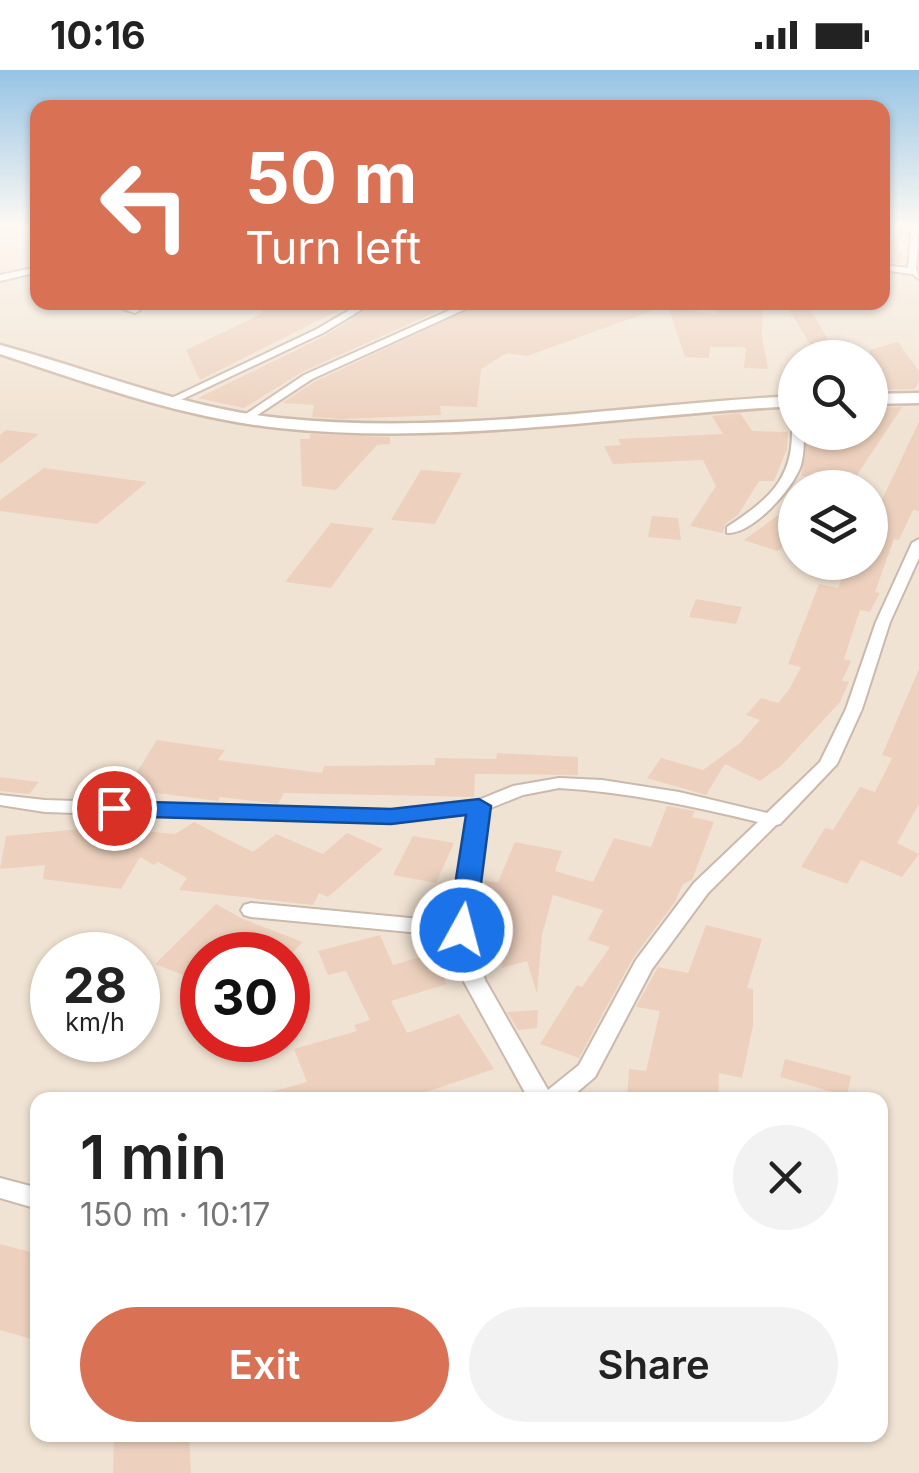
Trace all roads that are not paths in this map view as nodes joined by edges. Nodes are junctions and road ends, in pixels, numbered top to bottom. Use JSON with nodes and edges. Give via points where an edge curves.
{"nodes":[{"id":1,"x":356,"y":310,"type":"edge"},
{"id":2,"x":458,"y":310,"type":"edge"},
{"id":3,"x":0,"y":349,"type":"edge"},
{"id":4,"x":919,"y":398,"type":"edge"},
{"id":5,"x":888,"y":399,"type":"edge"},
{"id":6,"x":166,"y":402,"type":"junction"},
{"id":7,"x":778,"y":402,"type":"edge"},
{"id":8,"x":246,"y":418,"type":"junction"},
{"id":9,"x":799,"y":450,"type":"edge"},
{"id":10,"x":732,"y":530,"type":"dead end"},
{"id":11,"x":919,"y":543,"type":"edge"},
{"id":12,"x":4,"y":806,"type":"edge"},
{"id":13,"x":479,"y":806,"type":"junction"},
{"id":14,"x":774,"y":820,"type":"junction"},
{"id":15,"x":252,"y":910,"type":"dead end"},
{"id":16,"x":462,"y":930,"type":"junction"},
{"id":17,"x":537,"y":1092,"type":"edge"},
{"id":18,"x":562,"y":1092,"type":"edge"},
{"id":19,"x":0,"y":1188,"type":"edge"},
{"id":20,"x":30,"y":1197,"type":"edge"}],
"edges":[{"from":1,"to":6,"type":"street"},
{"from":2,"to":8,"type":"street","via":[[340,361]]},
{"from":3,"to":6,"type":"main road"},
{"from":4,"to":5,"type":"main road"},
{"from":6,"to":8,"type":"main road"},
{"from":7,"to":8,"type":"main road","via":[[391,428]]},
{"from":9,"to":10,"type":"street","via":[[789,481],[763,510]]},
{"from":11,"to":14,"type":"street","via":[[828,764]]},
{"from":12,"to":13,"type":"street","via":[[391,817]]},
{"from":13,"to":14,"type":"street","via":[[532,787],[602,784]]},
{"from":13,"to":16,"type":"street"},
{"from":14,"to":18,"type":"street","via":[[701,888],[643,965],[587,1071]]},
{"from":15,"to":16,"type":"street"},
{"from":16,"to":17,"type":"street","via":[[474,980]]},
{"from":19,"to":20,"type":"street"}]}
